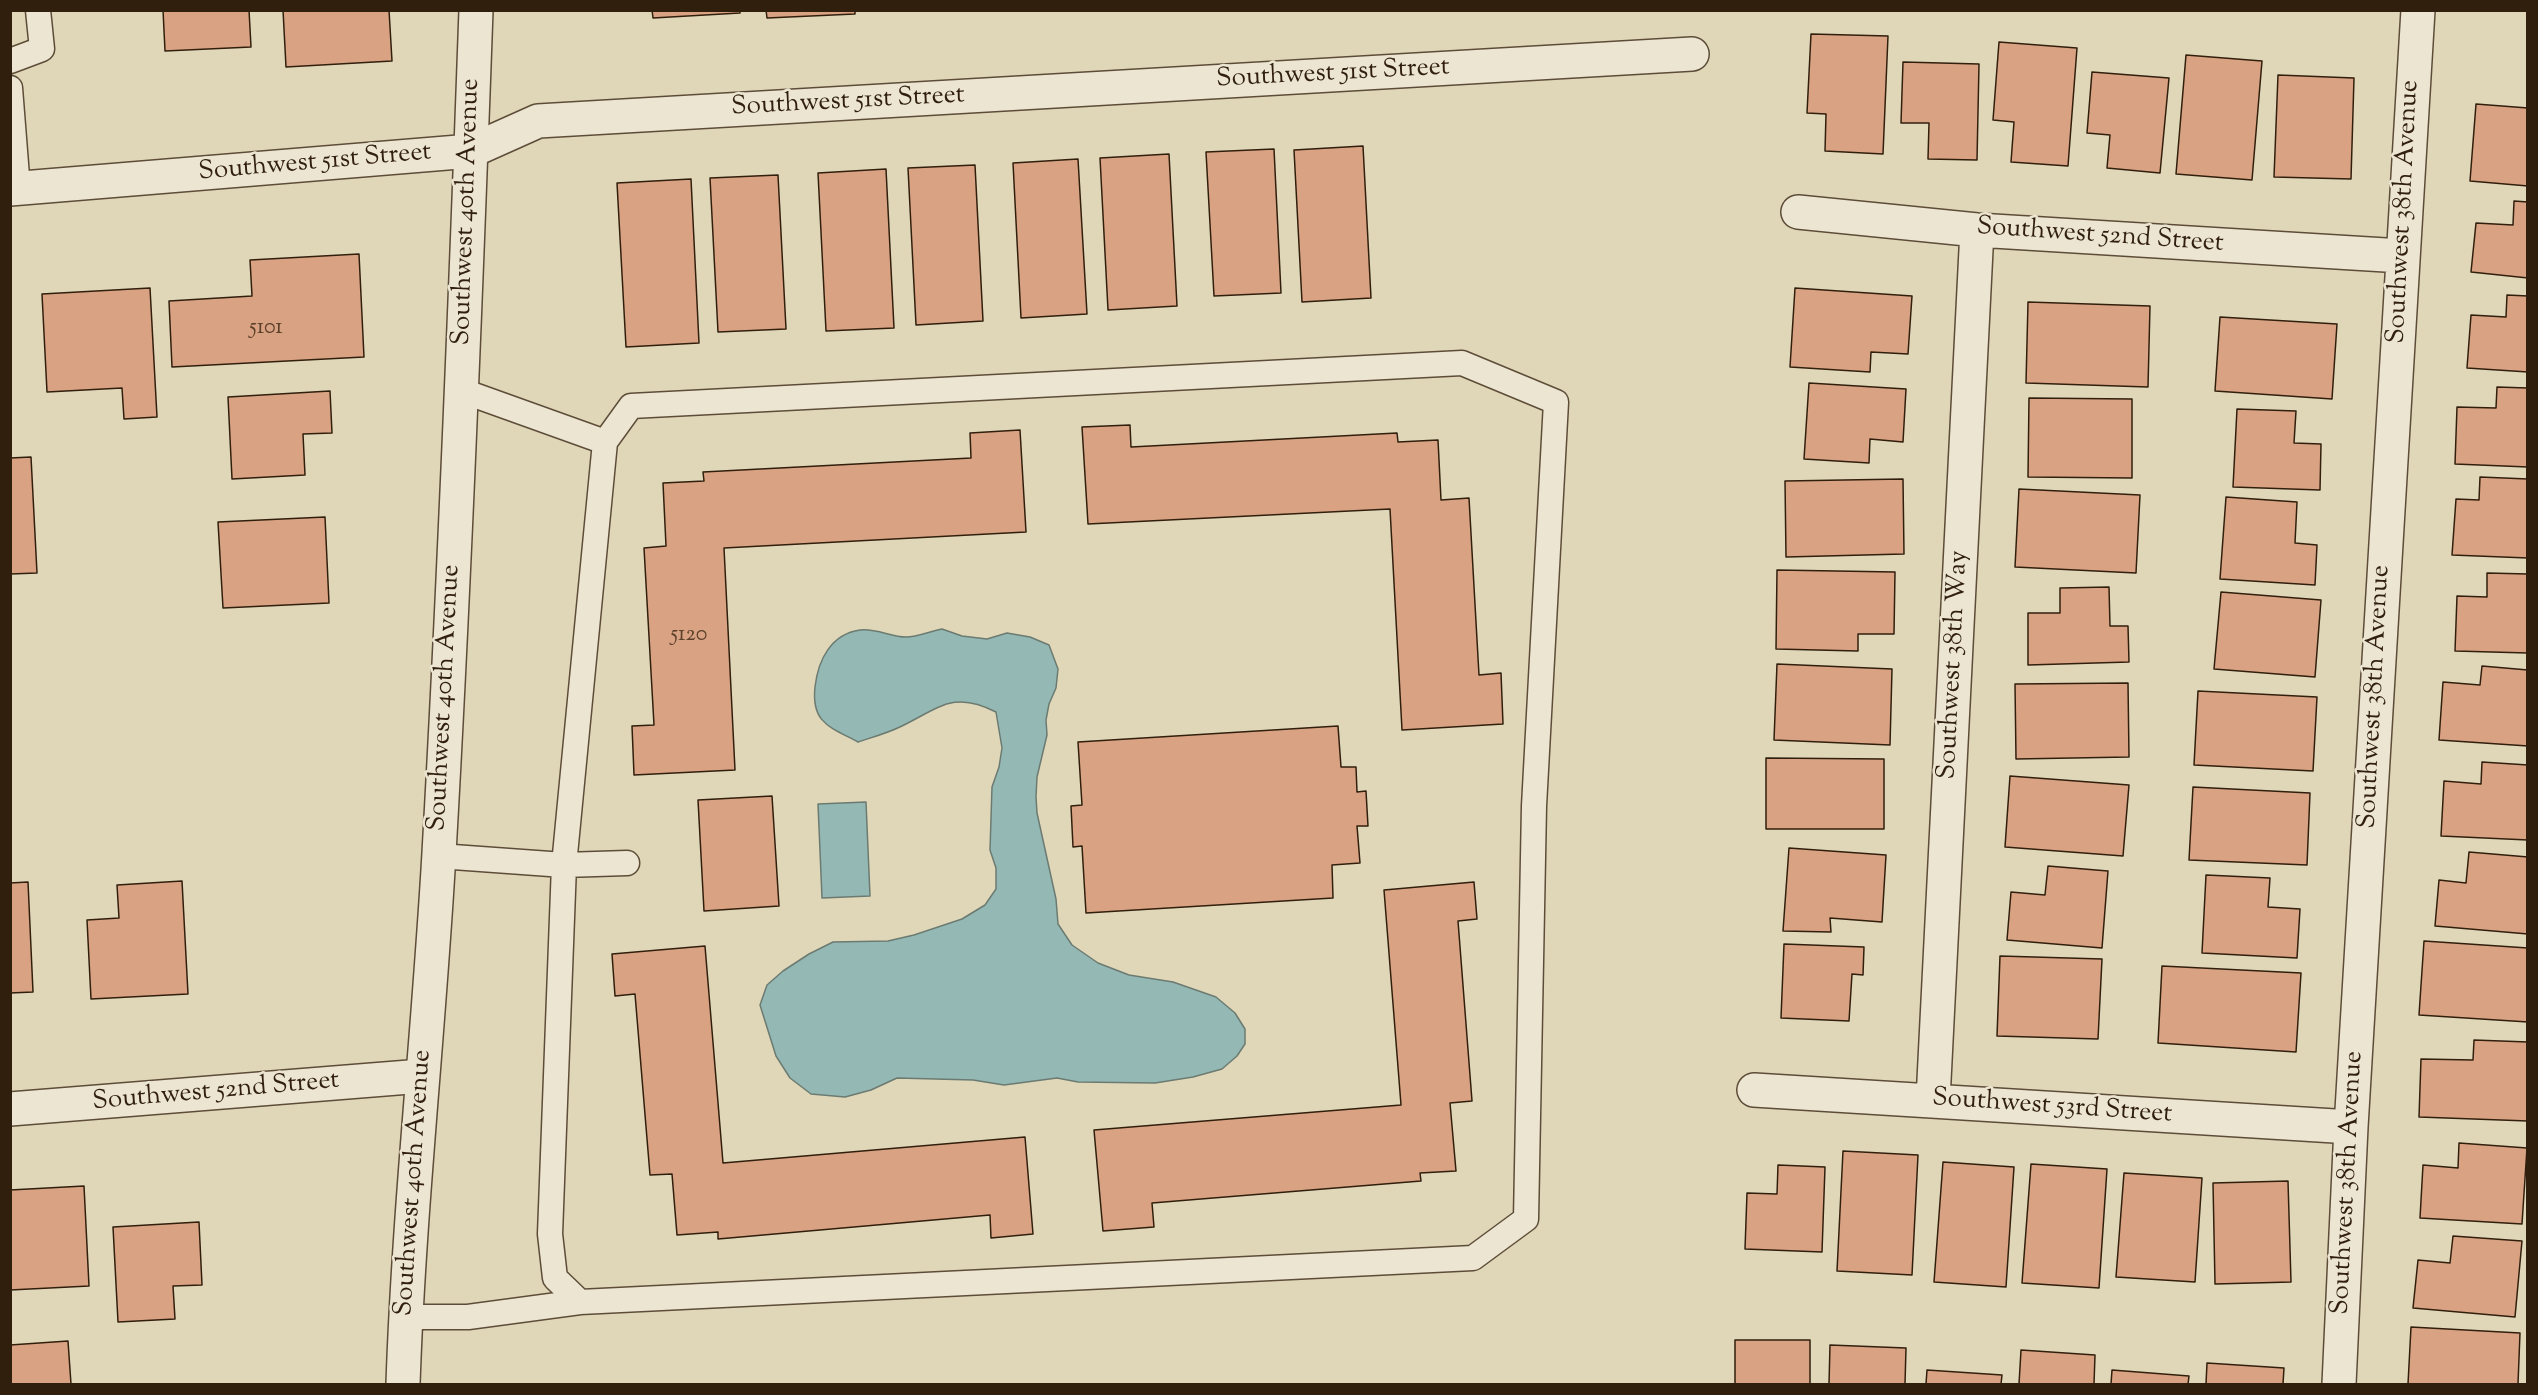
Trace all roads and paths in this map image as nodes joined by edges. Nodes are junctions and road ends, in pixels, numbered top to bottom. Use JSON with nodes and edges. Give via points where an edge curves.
{"nodes":[{"id":1,"x":39,"y":10,"type":"edge"},
{"id":2,"x":476,"y":10,"type":"edge"},
{"id":3,"x":2418,"y":10,"type":"edge"},
{"id":4,"x":1692,"y":54,"type":"dead end"},
{"id":5,"x":10,"y":62,"type":"edge"},
{"id":6,"x":10,"y":88,"type":"edge"},
{"id":7,"x":471,"y":151,"type":"junction"},
{"id":8,"x":14,"y":189,"type":"edge"},
{"id":9,"x":1798,"y":213,"type":"dead end"},
{"id":10,"x":1977,"y":230,"type":"junction"},
{"id":11,"x":2402,"y":256,"type":"junction"},
{"id":12,"x":460,"y":390,"type":"junction"},
{"id":13,"x":605,"y":442,"type":"junction"},
{"id":14,"x":439,"y":856,"type":"junction"},
{"id":15,"x":627,"y":863,"type":"dead end"},
{"id":16,"x":564,"y":865,"type":"junction"},
{"id":17,"x":422,"y":1076,"type":"junction"},
{"id":18,"x":1754,"y":1090,"type":"dead end"},
{"id":19,"x":1933,"y":1100,"type":"junction"},
{"id":20,"x":10,"y":1109,"type":"edge"},
{"id":21,"x":2351,"y":1127,"type":"junction"},
{"id":22,"x":580,"y":1302,"type":"junction"},
{"id":23,"x":405,"y":1317,"type":"junction"},
{"id":24,"x":403,"y":1384,"type":"edge"},
{"id":25,"x":2339,"y":1384,"type":"edge"}],
"edges":[{"from":1,"to":5,"type":"lane","via":[[42,49]]},
{"from":2,"to":7,"type":"street","name":"Southwest 40th Avenue"},
{"from":3,"to":11,"type":"street","name":"Southwest 38th Avenue"},
{"from":4,"to":7,"type":"street","name":"Southwest 51st Street","via":[[538,121]]},
{"from":6,"to":8,"type":"lane"},
{"from":7,"to":8,"type":"street","name":"Southwest 51st Street"},
{"from":7,"to":12,"type":"street","name":"Southwest 40th Avenue"},
{"from":9,"to":10,"type":"street","name":"Southwest 52nd Street"},
{"from":10,"to":11,"type":"street","name":"Southwest 52nd Street"},
{"from":10,"to":19,"type":"street","name":"Southwest 38th Way"},
{"from":11,"to":21,"type":"street","name":"Southwest 38th Avenue"},
{"from":12,"to":13,"type":"lane"},
{"from":12,"to":14,"type":"street","name":"Southwest 40th Avenue"},
{"from":13,"to":16,"type":"lane"},
{"from":13,"to":22,"type":"lane","via":[[632,406],[1462,363],[1556,402],[1534,806],[1526,1219],[1473,1258]]},
{"from":14,"to":16,"type":"lane"},
{"from":14,"to":17,"type":"street","name":"Southwest 40th Avenue"},
{"from":15,"to":16,"type":"lane"},
{"from":16,"to":22,"type":"lane","via":[[550,1234],[555,1278]]},
{"from":17,"to":20,"type":"street","name":"Southwest 52nd Street"},
{"from":17,"to":23,"type":"street","name":"Southwest 40th Avenue"},
{"from":18,"to":19,"type":"street","name":"Southwest 53rd Street"},
{"from":19,"to":21,"type":"street","name":"Southwest 53rd Street"},
{"from":21,"to":25,"type":"street","name":"Southwest 38th Avenue"},
{"from":22,"to":23,"type":"lane","via":[[468,1317]]},
{"from":23,"to":24,"type":"street","name":"Southwest 40th Avenue"}]}
